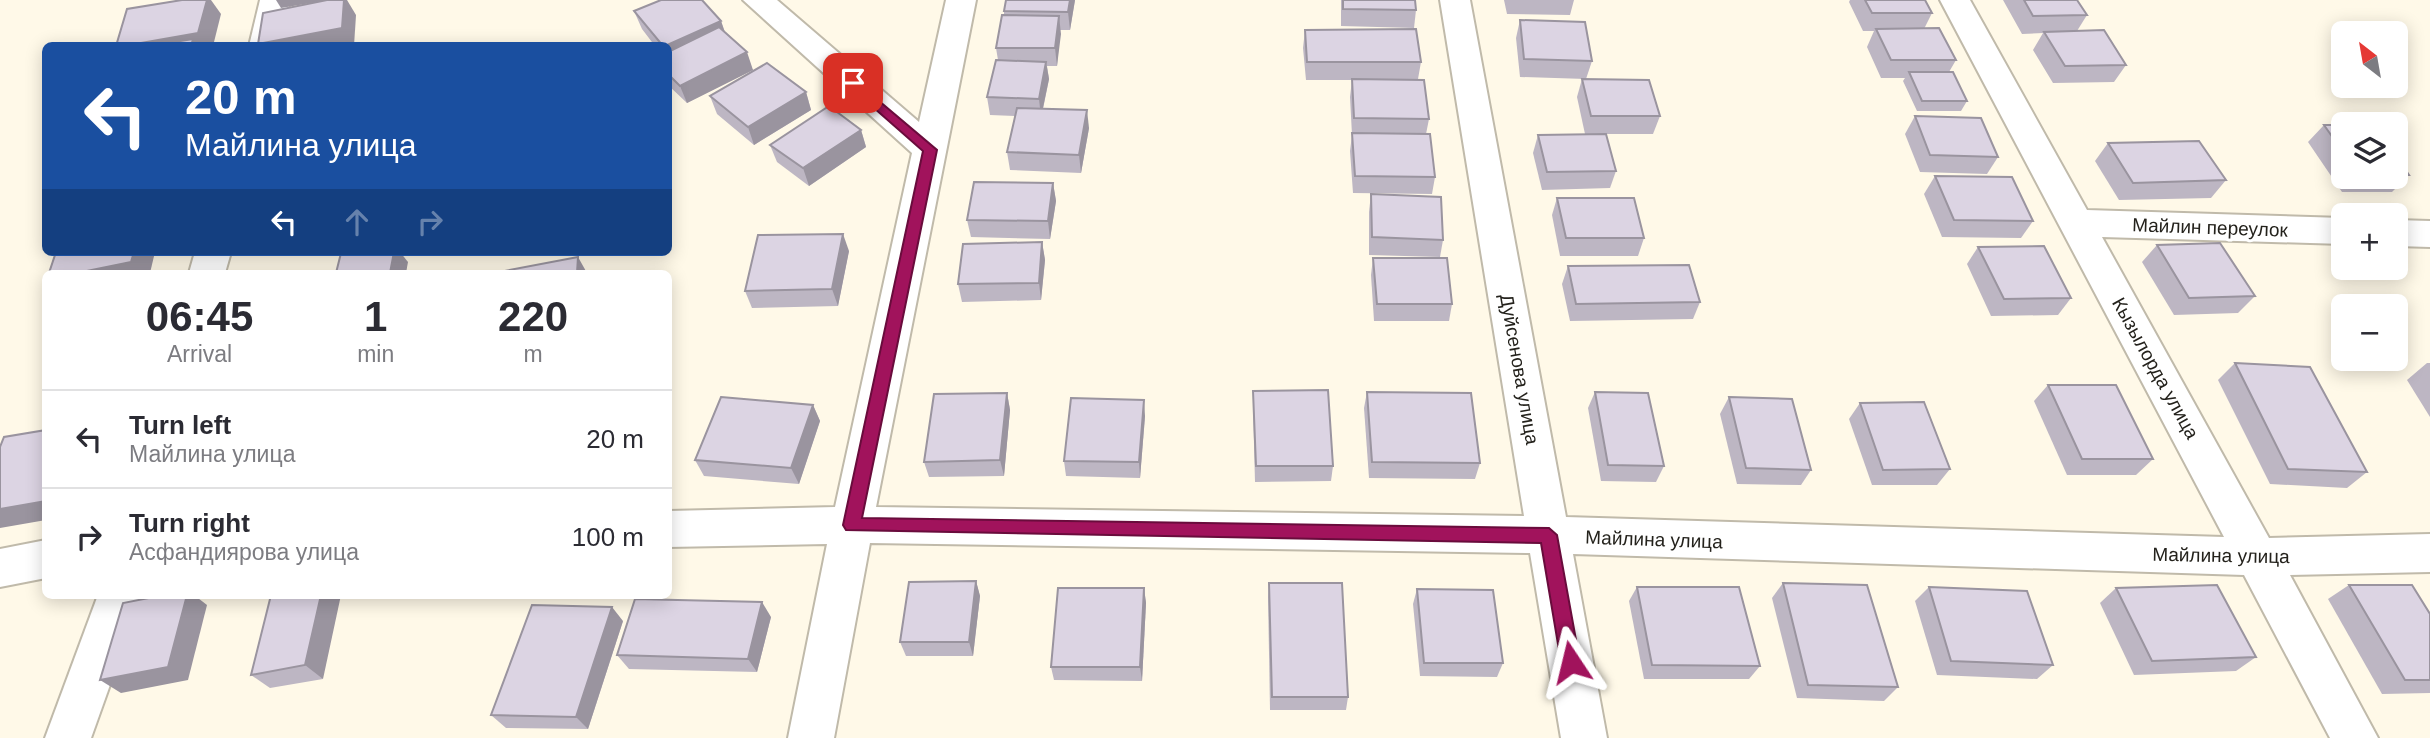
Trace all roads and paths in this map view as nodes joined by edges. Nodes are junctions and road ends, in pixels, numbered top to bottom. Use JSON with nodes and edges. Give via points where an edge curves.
{"nodes":[{"id":1,"x":275,"y":0,"type":"edge"},
{"id":2,"x":758,"y":0,"type":"edge"},
{"id":3,"x":961,"y":0,"type":"edge"},
{"id":4,"x":1455,"y":0,"type":"edge"},
{"id":5,"x":1955,"y":0,"type":"edge"},
{"id":6,"x":266,"y":42,"type":"edge"},
{"id":7,"x":930,"y":150,"type":"junction"},
{"id":8,"x":2077,"y":223,"type":"junction"},
{"id":9,"x":2331,"y":231,"type":"edge"},
{"id":10,"x":2408,"y":233,"type":"edge"},
{"id":11,"x":2430,"y":234,"type":"edge"},
{"id":12,"x":852,"y":525,"type":"junction"},
{"id":13,"x":672,"y":529,"type":"edge"},
{"id":14,"x":1549,"y":535,"type":"junction"},
{"id":15,"x":2430,"y":553,"type":"edge"},
{"id":16,"x":2259,"y":557,"type":"junction"},
{"id":17,"x":42,"y":560,"type":"edge"},
{"id":18,"x":0,"y":568,"type":"edge"},
{"id":19,"x":119,"y":599,"type":"edge"},
{"id":20,"x":68,"y":738,"type":"edge"},
{"id":21,"x":811,"y":738,"type":"edge"},
{"id":22,"x":1584,"y":738,"type":"edge"},
{"id":23,"x":2355,"y":738,"type":"edge"}],
"edges":[{"from":1,"to":6,"type":"street"},
{"from":2,"to":7,"type":"street"},
{"from":3,"to":7,"type":"street"},
{"from":4,"to":14,"type":"street","name":"Дуйсенова улица"},
{"from":5,"to":8,"type":"street","name":"Кызылорда улица"},
{"from":7,"to":12,"type":"street"},
{"from":8,"to":9,"type":"street","name":"Майлин переулок"},
{"from":8,"to":16,"type":"street","name":"Кызылорда улица"},
{"from":10,"to":11,"type":"street"},
{"from":12,"to":13,"type":"street","name":"Майлина улица"},
{"from":12,"to":14,"type":"street","name":"Майлина улица"},
{"from":12,"to":21,"type":"street"},
{"from":14,"to":16,"type":"street","name":"Майлина улица"},
{"from":14,"to":22,"type":"street","name":"Дуйсенова улица"},
{"from":15,"to":16,"type":"street","name":"Майлина улица"},
{"from":16,"to":23,"type":"street","name":"Кызылорда улица"},
{"from":17,"to":18,"type":"street"},
{"from":19,"to":20,"type":"street"}]}
